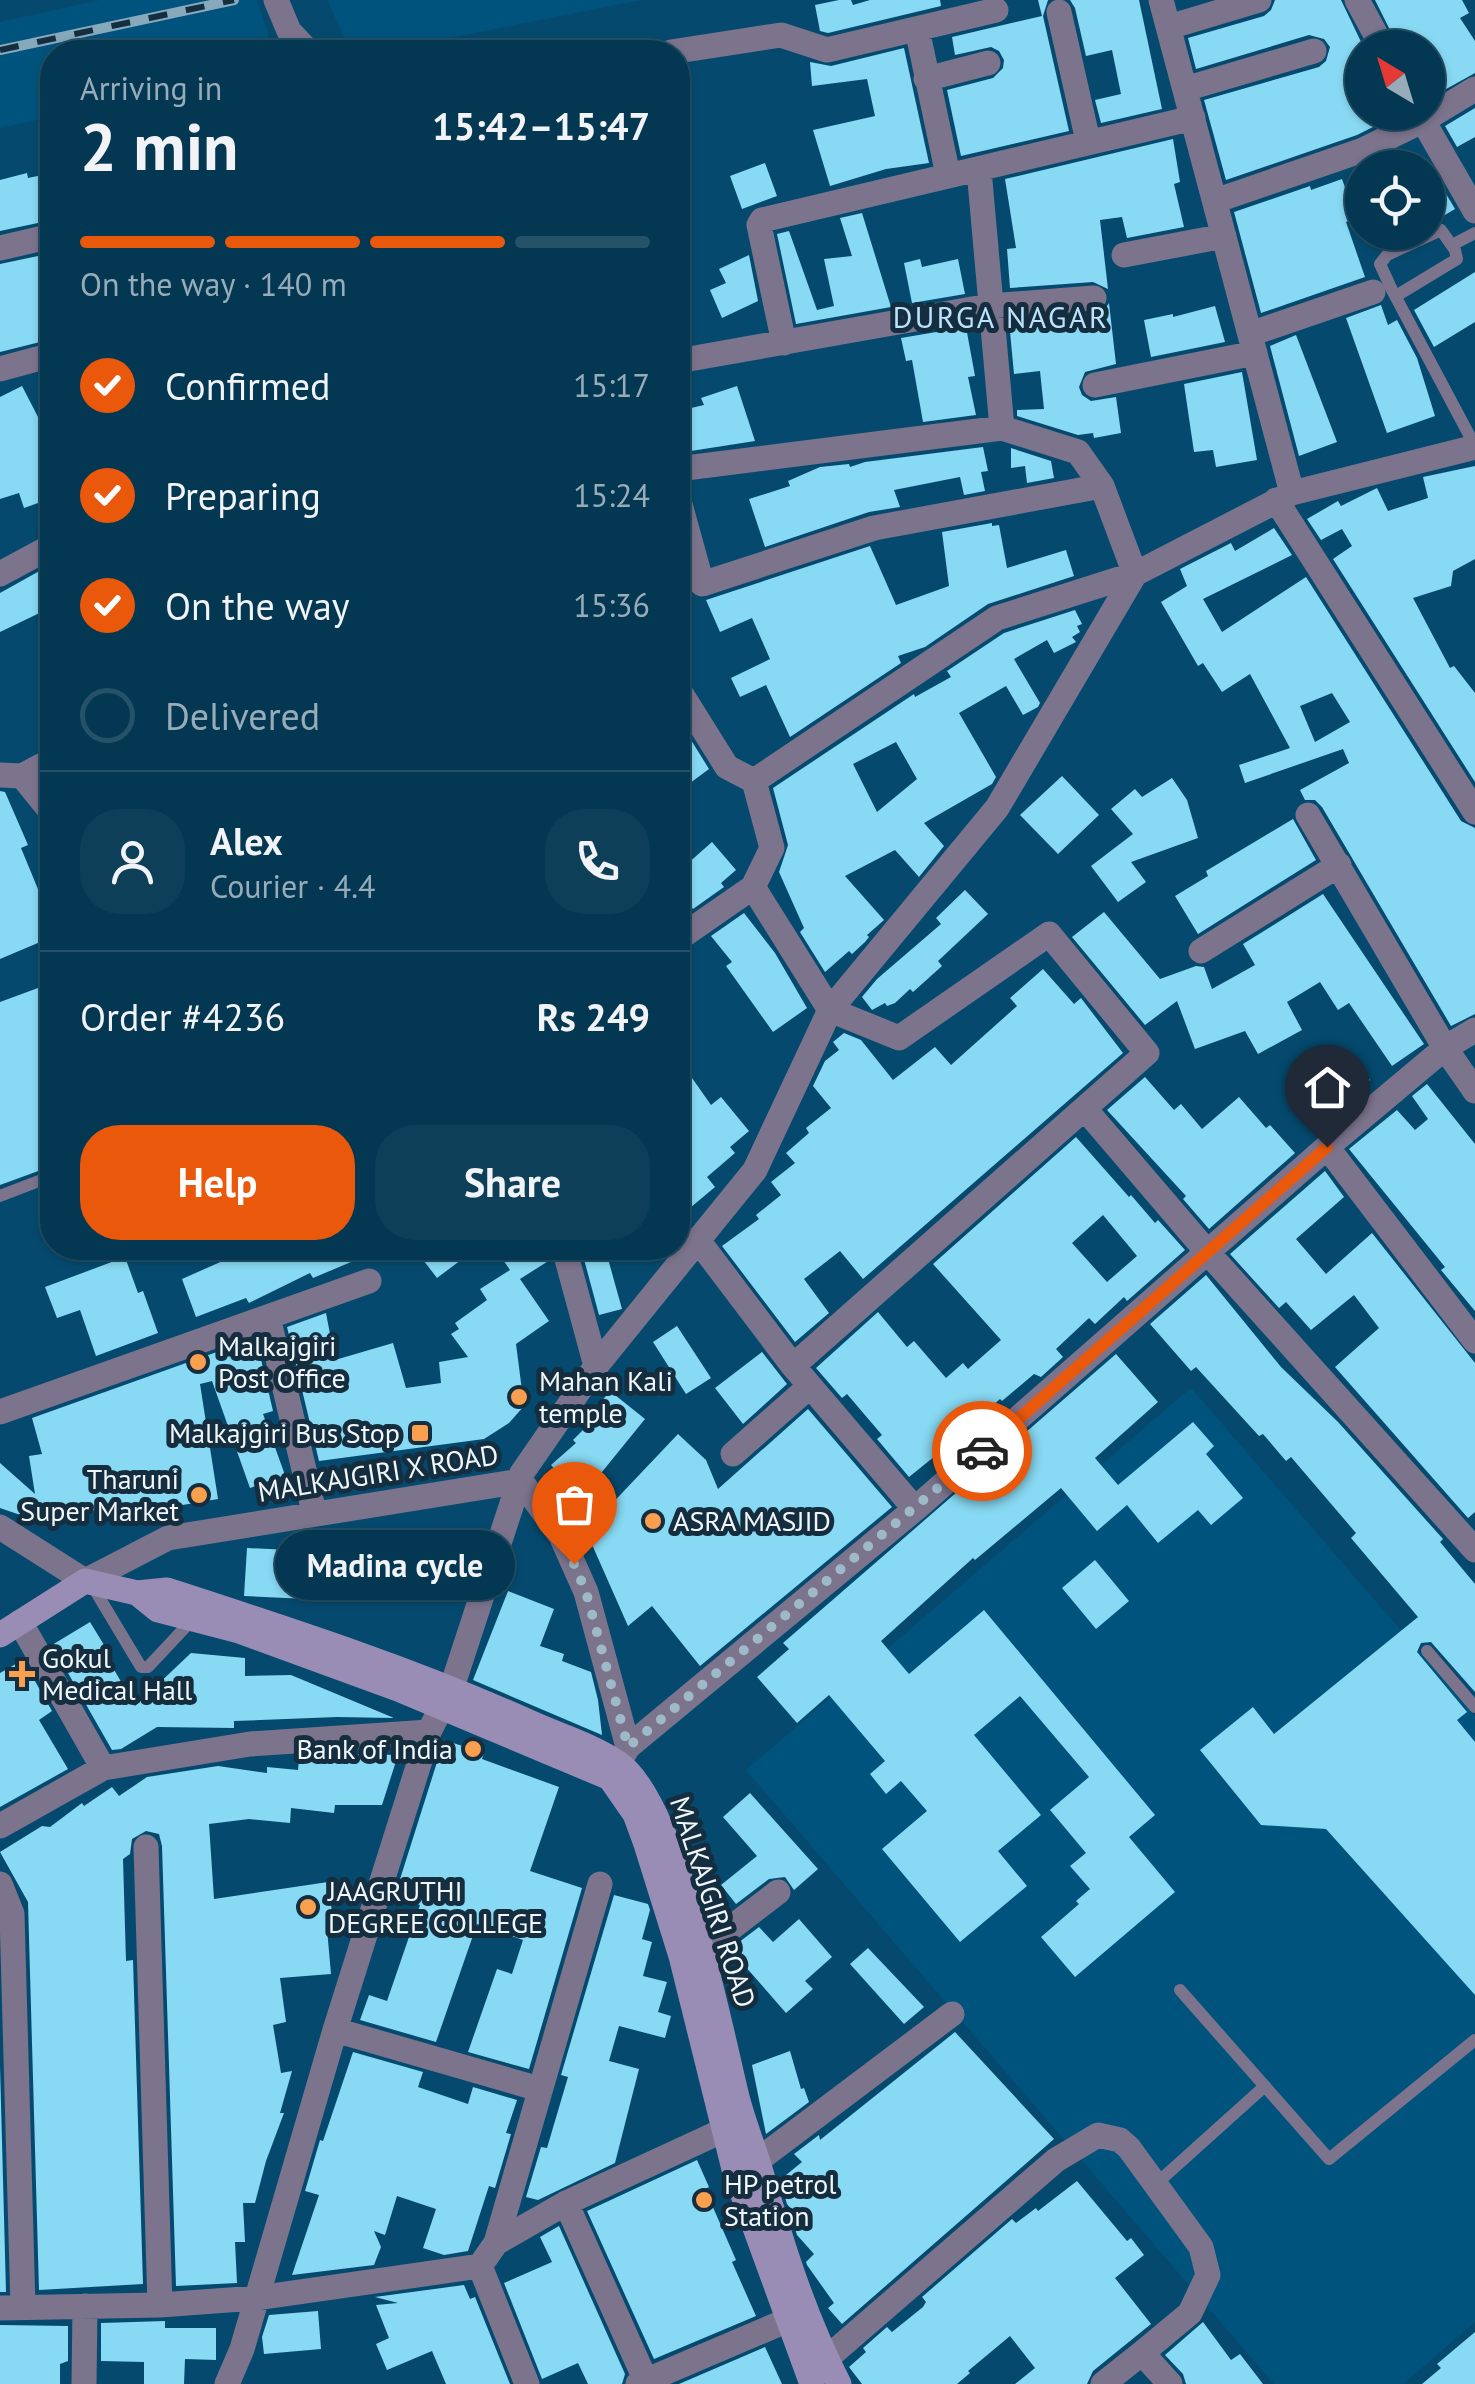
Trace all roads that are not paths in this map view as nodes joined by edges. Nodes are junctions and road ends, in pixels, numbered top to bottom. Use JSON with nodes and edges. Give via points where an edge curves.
{"nodes":[{"id":1,"x":276,"y":0,"type":"edge"},
{"id":2,"x":1162,"y":0,"type":"edge"},
{"id":3,"x":1259,"y":0,"type":"edge"},
{"id":4,"x":1357,"y":0,"type":"edge"},
{"id":5,"x":996,"y":10,"type":"dead end"},
{"id":6,"x":1060,"y":12,"type":"dead end"},
{"id":7,"x":1168,"y":27,"type":"junction"},
{"id":8,"x":916,"y":29,"type":"junction"},
{"id":9,"x":1373,"y":30,"type":"edge"},
{"id":10,"x":298,"y":40,"type":"edge"},
{"id":11,"x":690,"y":49,"type":"edge"},
{"id":12,"x":1314,"y":51,"type":"dead end"},
{"id":13,"x":988,"y":62,"type":"dead end"},
{"id":14,"x":926,"y":80,"type":"junction"},
{"id":15,"x":1185,"y":89,"type":"junction"},
{"id":16,"x":1475,"y":89,"type":"edge"},
{"id":17,"x":1445,"y":104,"type":"edge"},
{"id":18,"x":1192,"y":118,"type":"junction"},
{"id":19,"x":1396,"y":130,"type":"edge"},
{"id":20,"x":1428,"y":130,"type":"edge"},
{"id":21,"x":1088,"y":141,"type":"junction"},
{"id":22,"x":979,"y":170,"type":"junction"},
{"id":23,"x":948,"y":174,"type":"junction"},
{"id":24,"x":1215,"y":201,"type":"junction"},
{"id":25,"x":1475,"y":211,"type":"edge"},
{"id":26,"x":1475,"y":232,"type":"edge"},
{"id":27,"x":1224,"y":236,"type":"junction"},
{"id":28,"x":40,"y":239,"type":"edge"},
{"id":29,"x":1452,"y":244,"type":"junction"},
{"id":30,"x":0,"y":248,"type":"edge"},
{"id":31,"x":1124,"y":255,"type":"dead end"},
{"id":32,"x":1384,"y":294,"type":"junction"},
{"id":33,"x":1094,"y":298,"type":"dead end"},
{"id":34,"x":989,"y":306,"type":"junction"},
{"id":35,"x":784,"y":343,"type":"junction"},
{"id":36,"x":1253,"y":344,"type":"junction"},
{"id":37,"x":40,"y":357,"type":"edge"},
{"id":38,"x":690,"y":359,"type":"edge"},
{"id":39,"x":0,"y":369,"type":"edge"},
{"id":40,"x":1095,"y":385,"type":"dead end"},
{"id":41,"x":1002,"y":428,"type":"junction"},
{"id":42,"x":1475,"y":446,"type":"edge"},
{"id":43,"x":690,"y":467,"type":"edge"},
{"id":44,"x":1102,"y":486,"type":"junction"},
{"id":45,"x":1284,"y":496,"type":"junction"},
{"id":46,"x":690,"y":540,"type":"edge"},
{"id":47,"x":40,"y":552,"type":"edge"},
{"id":48,"x":0,"y":574,"type":"edge"},
{"id":49,"x":1135,"y":574,"type":"junction"},
{"id":50,"x":690,"y":708,"type":"edge"},
{"id":51,"x":40,"y":765,"type":"edge"},
{"id":52,"x":11,"y":776,"type":"edge"},
{"id":53,"x":754,"y":780,"type":"junction"},
{"id":54,"x":40,"y":802,"type":"edge"},
{"id":55,"x":1475,"y":812,"type":"edge"},
{"id":56,"x":1308,"y":815,"type":"dead end"},
{"id":57,"x":1340,"y":864,"type":"junction"},
{"id":58,"x":753,"y":887,"type":"junction"},
{"id":59,"x":690,"y":932,"type":"edge"},
{"id":60,"x":1201,"y":952,"type":"dead end"},
{"id":61,"x":830,"y":1010,"type":"junction"},
{"id":62,"x":1475,"y":1030,"type":"edge"},
{"id":63,"x":1446,"y":1048,"type":"junction"},
{"id":64,"x":1475,"y":1091,"type":"edge"},
{"id":65,"x":1085,"y":1109,"type":"junction"},
{"id":66,"x":1327,"y":1147,"type":"junction"},
{"id":67,"x":40,"y":1181,"type":"edge"},
{"id":68,"x":0,"y":1196,"type":"edge"},
{"id":69,"x":697,"y":1239,"type":"junction"},
{"id":70,"x":690,"y":1248,"type":"edge"},
{"id":71,"x":1209,"y":1254,"type":"junction"},
{"id":72,"x":567,"y":1260,"type":"edge"},
{"id":73,"x":680,"y":1260,"type":"edge"},
{"id":74,"x":369,"y":1281,"type":"dead end"},
{"id":75,"x":268,"y":1316,"type":"junction"},
{"id":76,"x":1475,"y":1341,"type":"edge"},
{"id":77,"x":596,"y":1366,"type":"junction"},
{"id":78,"x":802,"y":1376,"type":"junction"},
{"id":79,"x":0,"y":1412,"type":"edge"},
{"id":80,"x":733,"y":1454,"type":"dead end"},
{"id":81,"x":521,"y":1480,"type":"junction"},
{"id":82,"x":915,"y":1509,"type":"junction"},
{"id":83,"x":314,"y":1512,"type":"junction"},
{"id":84,"x":0,"y":1527,"type":"edge"},
{"id":85,"x":1475,"y":1550,"type":"edge"},
{"id":86,"x":88,"y":1582,"type":"junction"},
{"id":87,"x":137,"y":1593,"type":"junction"},
{"id":88,"x":193,"y":1619,"type":"junction"},
{"id":89,"x":10,"y":1628,"type":"edge"},
{"id":90,"x":1427,"y":1651,"type":"dead end"},
{"id":91,"x":446,"y":1698,"type":"junction"},
{"id":92,"x":1475,"y":1706,"type":"edge"},
{"id":93,"x":430,"y":1732,"type":"junction"},
{"id":94,"x":619,"y":1763,"type":"junction"},
{"id":95,"x":103,"y":1768,"type":"junction"},
{"id":96,"x":0,"y":1826,"type":"edge"},
{"id":97,"x":146,"y":1848,"type":"dead end"},
{"id":98,"x":0,"y":1884,"type":"edge"},
{"id":99,"x":600,"y":1884,"type":"dead end"},
{"id":100,"x":778,"y":1892,"type":"dead end"},
{"id":101,"x":701,"y":1950,"type":"junction"},
{"id":102,"x":1180,"y":1990,"type":"dead end"},
{"id":103,"x":952,"y":2014,"type":"dead end"},
{"id":104,"x":335,"y":2030,"type":"junction"},
{"id":105,"x":1475,"y":2040,"type":"edge"},
{"id":106,"x":1265,"y":2086,"type":"junction"},
{"id":107,"x":540,"y":2088,"type":"junction"},
{"id":108,"x":724,"y":2130,"type":"junction"},
{"id":109,"x":758,"y":2161,"type":"junction"},
{"id":110,"x":1156,"y":2184,"type":"junction"},
{"id":111,"x":566,"y":2204,"type":"junction"},
{"id":112,"x":496,"y":2244,"type":"junction"},
{"id":113,"x":480,"y":2266,"type":"junction"},
{"id":114,"x":257,"y":2298,"type":"junction"},
{"id":115,"x":85,"y":2306,"type":"junction"},
{"id":116,"x":160,"y":2306,"type":"junction"},
{"id":117,"x":12,"y":2307,"type":"edge"},
{"id":118,"x":788,"y":2320,"type":"junction"},
{"id":119,"x":242,"y":2349,"type":"junction"},
{"id":120,"x":1142,"y":2353,"type":"junction"},
{"id":121,"x":826,"y":2359,"type":"junction"},
{"id":122,"x":642,"y":2382,"type":"edge"},
{"id":123,"x":84,"y":2384,"type":"edge"},
{"id":124,"x":227,"y":2384,"type":"edge"},
{"id":125,"x":248,"y":2384,"type":"edge"},
{"id":126,"x":527,"y":2384,"type":"edge"},
{"id":127,"x":812,"y":2384,"type":"edge"},
{"id":128,"x":839,"y":2384,"type":"edge"},
{"id":129,"x":1103,"y":2384,"type":"edge"},
{"id":130,"x":1170,"y":2384,"type":"edge"}],
"edges":[{"from":1,"to":10,"type":"street"},
{"from":2,"to":7,"type":"street"},
{"from":3,"to":7,"type":"street"},
{"from":4,"to":9,"type":"street"},
{"from":5,"to":8,"type":"street"},
{"from":6,"to":21,"type":"street"},
{"from":7,"to":15,"type":"street"},
{"from":8,"to":11,"type":"street","via":[[827,50],[781,35]]},
{"from":8,"to":14,"type":"street"},
{"from":12,"to":15,"type":"street"},
{"from":13,"to":14,"type":"street"},
{"from":14,"to":23,"type":"street"},
{"from":15,"to":18,"type":"street"},
{"from":16,"to":17,"type":"street"},
{"from":18,"to":21,"type":"street"},
{"from":18,"to":24,"type":"street"},
{"from":19,"to":24,"type":"street","via":[[1350,155]]},
{"from":20,"to":25,"type":"street"},
{"from":21,"to":22,"type":"street"},
{"from":22,"to":23,"type":"street"},
{"from":22,"to":34,"type":"street"},
{"from":23,"to":35,"type":"street","via":[[760,221]]},
{"from":24,"to":27,"type":"street"},
{"from":26,"to":29,"type":"lane"},
{"from":27,"to":31,"type":"street"},
{"from":27,"to":36,"type":"street"},
{"from":28,"to":30,"type":"street"},
{"from":29,"to":32,"type":"lane","via":[[1454,263]]},
{"from":29,"to":32,"type":"lane","via":[[1438,230],[1382,258]]},
{"from":32,"to":36,"type":"street"},
{"from":32,"to":42,"type":"lane"},
{"from":33,"to":34,"type":"street"},
{"from":34,"to":35,"type":"street"},
{"from":34,"to":41,"type":"street"},
{"from":35,"to":38,"type":"street"},
{"from":36,"to":40,"type":"street"},
{"from":36,"to":45,"type":"street"},
{"from":37,"to":39,"type":"street"},
{"from":41,"to":43,"type":"street"},
{"from":41,"to":44,"type":"street","via":[[1078,452]]},
{"from":42,"to":45,"type":"street"},
{"from":44,"to":46,"type":"street","via":[[874,528],[702,584]]},
{"from":44,"to":49,"type":"street"},
{"from":45,"to":49,"type":"street"},
{"from":45,"to":55,"type":"street"},
{"from":47,"to":48,"type":"street"},
{"from":49,"to":53,"type":"street","via":[[996,618]]},
{"from":49,"to":61,"type":"street","via":[[997,808]]},
{"from":50,"to":53,"type":"street","via":[[727,767]]},
{"from":51,"to":52,"type":"street"},
{"from":52,"to":54,"type":"street"},
{"from":53,"to":58,"type":"street","via":[[772,848]]},
{"from":56,"to":57,"type":"street"},
{"from":57,"to":60,"type":"street"},
{"from":57,"to":63,"type":"street"},
{"from":58,"to":59,"type":"street"},
{"from":58,"to":61,"type":"street"},
{"from":61,"to":65,"type":"street","via":[[899,1038],[1049,934],[1147,1053]]},
{"from":61,"to":69,"type":"street","via":[[755,1170]]},
{"from":62,"to":63,"type":"street"},
{"from":63,"to":64,"type":"street"},
{"from":63,"to":66,"type":"street"},
{"from":65,"to":71,"type":"street"},
{"from":65,"to":78,"type":"street"},
{"from":66,"to":71,"type":"street"},
{"from":66,"to":76,"type":"street"},
{"from":67,"to":68,"type":"lane"},
{"from":69,"to":70,"type":"street"},
{"from":69,"to":78,"type":"street"},
{"from":71,"to":82,"type":"street"},
{"from":71,"to":85,"type":"street"},
{"from":72,"to":77,"type":"street"},
{"from":73,"to":77,"type":"street"},
{"from":74,"to":75,"type":"street"},
{"from":75,"to":79,"type":"street"},
{"from":75,"to":83,"type":"street"},
{"from":77,"to":81,"type":"street"},
{"from":78,"to":80,"type":"street"},
{"from":78,"to":82,"type":"street"},
{"from":81,"to":83,"type":"street","name":"MALKAJGIRI X ROAD"},
{"from":81,"to":91,"type":"street"},
{"from":81,"to":94,"type":"street","name":"MALKAJGIRI X ROAD","via":[[561,1536],[586,1592]]},
{"from":82,"to":94,"type":"street"},
{"from":83,"to":86,"type":"street","name":"MALKAJGIRI X ROAD","via":[[168,1538]]},
{"from":84,"to":86,"type":"street"},
{"from":86,"to":87,"type":"main road","name":"MALKAJGIRI ROAD"},
{"from":86,"to":88,"type":"lane","via":[[144,1668]]},
{"from":86,"to":89,"type":"main road"},
{"from":87,"to":88,"type":"main road","name":"MALKAJGIRI ROAD","via":[[158,1610]]},
{"from":87,"to":91,"type":"main road","name":"MALKAJGIRI ROAD","via":[[167,1590],[376,1658]]},
{"from":88,"to":91,"type":"main road","name":"MALKAJGIRI ROAD"},
{"from":89,"to":95,"type":"street"},
{"from":90,"to":92,"type":"lane"},
{"from":91,"to":93,"type":"street"},
{"from":91,"to":94,"type":"main road","name":"MALKAJGIRI ROAD","via":[[596,1770]]},
{"from":93,"to":95,"type":"street","via":[[250,1744]]},
{"from":93,"to":104,"type":"street"},
{"from":94,"to":101,"type":"main road","name":"MALKAJGIRI ROAD","via":[[644,1790],[659,1822]]},
{"from":94,"to":108,"type":"main road","name":"MALKAJGIRI ROAD","via":[[681,1956]]},
{"from":95,"to":96,"type":"street"},
{"from":97,"to":116,"type":"street"},
{"from":98,"to":117,"type":"street","via":[[12,1914]]},
{"from":99,"to":107,"type":"street"},
{"from":100,"to":101,"type":"street"},
{"from":101,"to":109,"type":"main road","name":"MALKAJGIRI ROAD"},
{"from":102,"to":106,"type":"lane"},
{"from":103,"to":109,"type":"street"},
{"from":104,"to":107,"type":"street"},
{"from":104,"to":114,"type":"street"},
{"from":105,"to":106,"type":"lane","via":[[1329,2159]]},
{"from":106,"to":110,"type":"lane"},
{"from":107,"to":112,"type":"street"},
{"from":108,"to":111,"type":"street"},
{"from":108,"to":118,"type":"main road","name":"MALKAJGIRI ROAD"},
{"from":109,"to":121,"type":"main road","name":"MALKAJGIRI ROAD","via":[[794,2286]]},
{"from":110,"to":120,"type":"street","via":[[1201,2246],[1208,2275],[1190,2312]]},
{"from":110,"to":121,"type":"street","via":[[1120,2140],[1098,2134],[1056,2160]]},
{"from":111,"to":112,"type":"street"},
{"from":111,"to":122,"type":"street"},
{"from":112,"to":113,"type":"street"},
{"from":113,"to":114,"type":"street"},
{"from":113,"to":126,"type":"street"},
{"from":114,"to":116,"type":"street"},
{"from":114,"to":119,"type":"street"},
{"from":115,"to":116,"type":"street"},
{"from":115,"to":117,"type":"street"},
{"from":115,"to":123,"type":"street"},
{"from":118,"to":122,"type":"street"},
{"from":118,"to":127,"type":"main road","name":"MALKAJGIRI ROAD"},
{"from":119,"to":124,"type":"street"},
{"from":119,"to":125,"type":"street"},
{"from":120,"to":129,"type":"street"},
{"from":120,"to":130,"type":"street"},
{"from":121,"to":128,"type":"main road","name":"MALKAJGIRI ROAD"}]}
